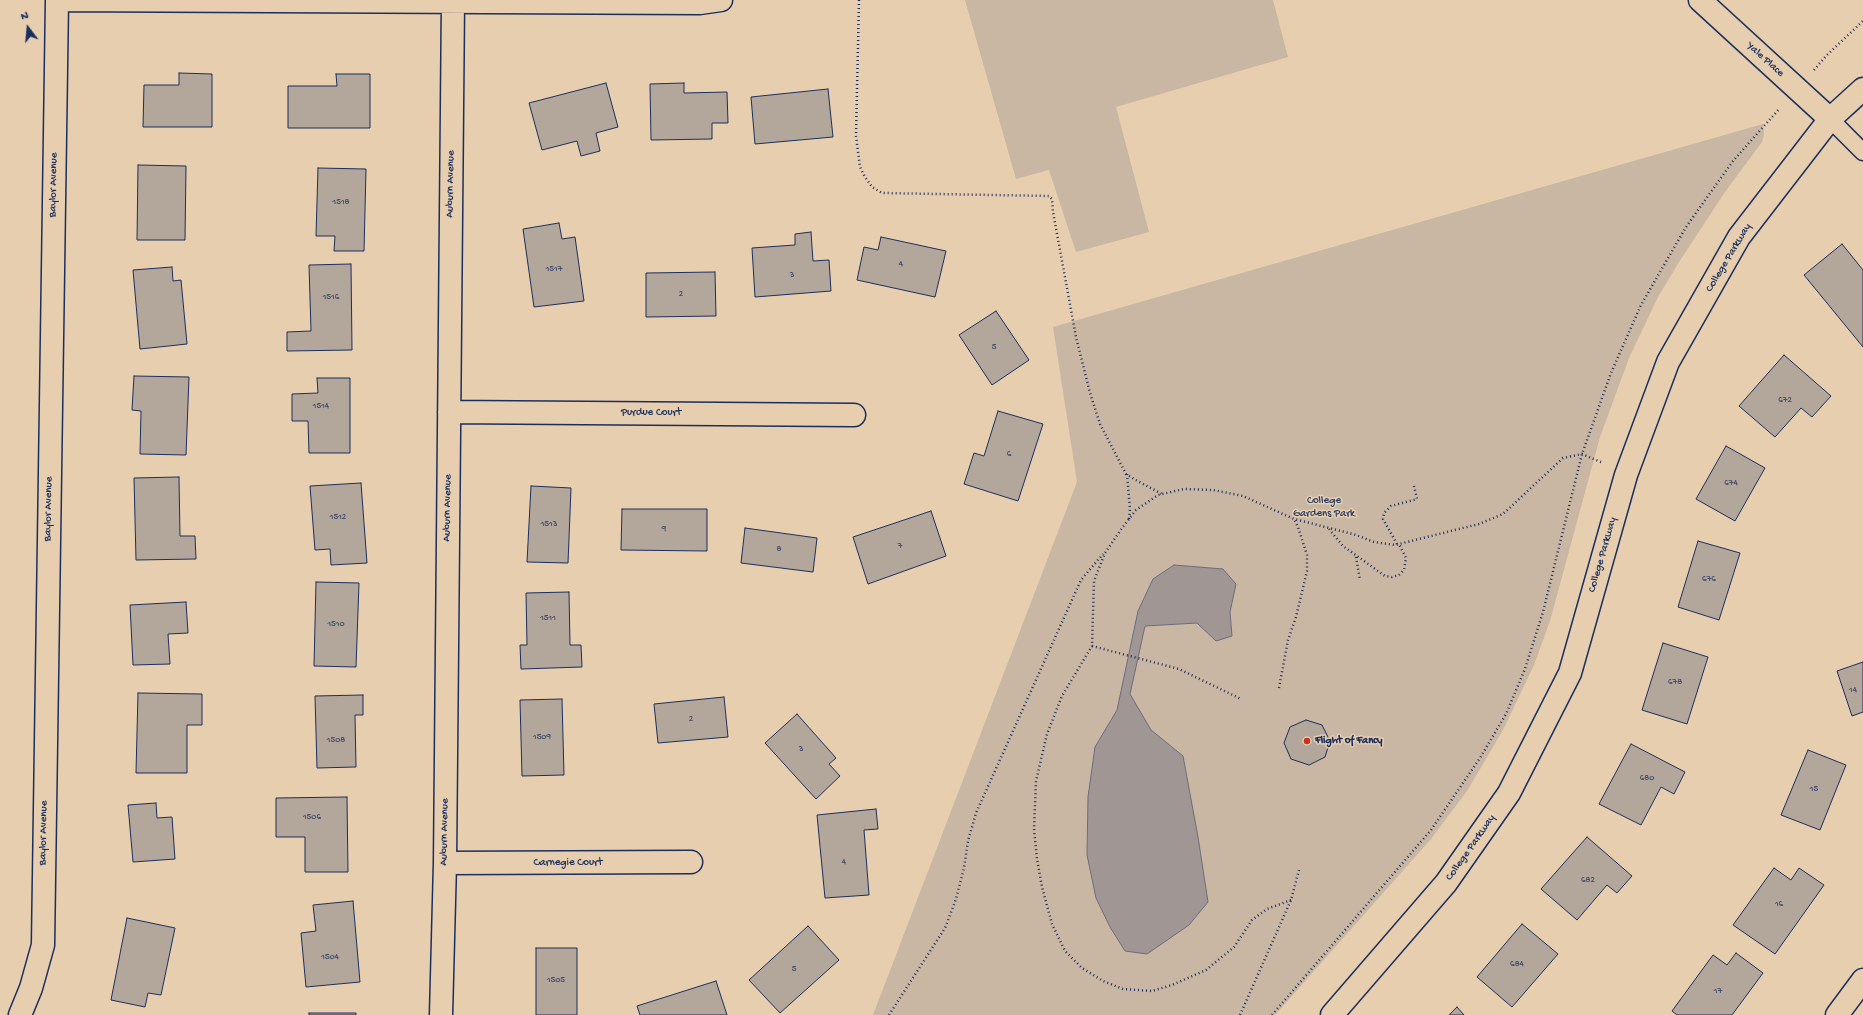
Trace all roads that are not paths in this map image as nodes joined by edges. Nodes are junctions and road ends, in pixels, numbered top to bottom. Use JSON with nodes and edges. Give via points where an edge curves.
{"nodes":[{"id":1,"x":57,"y":0,"type":"edge"},
{"id":2,"x":453,"y":0,"type":"edge"},
{"id":3,"x":721,"y":0,"type":"edge"},
{"id":4,"x":1700,"y":0,"type":"edge"},
{"id":5,"x":1863,"y":89,"type":"edge"},
{"id":6,"x":1830,"y":119,"type":"junction"},
{"id":7,"x":1863,"y":152,"type":"edge"},
{"id":8,"x":449,"y":412,"type":"junction"},
{"id":9,"x":854,"y":415,"type":"dead end"},
{"id":10,"x":691,"y":862,"type":"dead end"},
{"id":11,"x":445,"y":864,"type":"junction"},
{"id":12,"x":1863,"y":980,"type":"edge"},
{"id":13,"x":20,"y":1015,"type":"edge"},
{"id":14,"x":441,"y":1015,"type":"edge"},
{"id":15,"x":1332,"y":1015,"type":"edge"},
{"id":16,"x":1837,"y":1015,"type":"edge"}],
"edges":[{"from":1,"to":2,"type":"street"},
{"from":1,"to":13,"type":"street","name":"Baylor Avenue","via":[[43,945],[31,988]]},
{"from":2,"to":3,"type":"street","via":[[700,3]]},
{"from":2,"to":8,"type":"street","name":"Auburn Avenue"},
{"from":4,"to":6,"type":"street","name":"Yale Place"},
{"from":5,"to":6,"type":"street","name":"College Parkway"},
{"from":6,"to":7,"type":"lane"},
{"from":6,"to":15,"type":"street","name":"College Parkway","via":[[1735,243],[1668,362],[1626,475],[1570,673],[1509,793],[1446,883]]},
{"from":8,"to":9,"type":"street","name":"Purdue Court"},
{"from":8,"to":11,"type":"street","name":"Auburn Avenue"},
{"from":10,"to":11,"type":"street","name":"Carnegie Court"},
{"from":11,"to":14,"type":"street","name":"Auburn Avenue"},
{"from":12,"to":16,"type":"street"}]}
